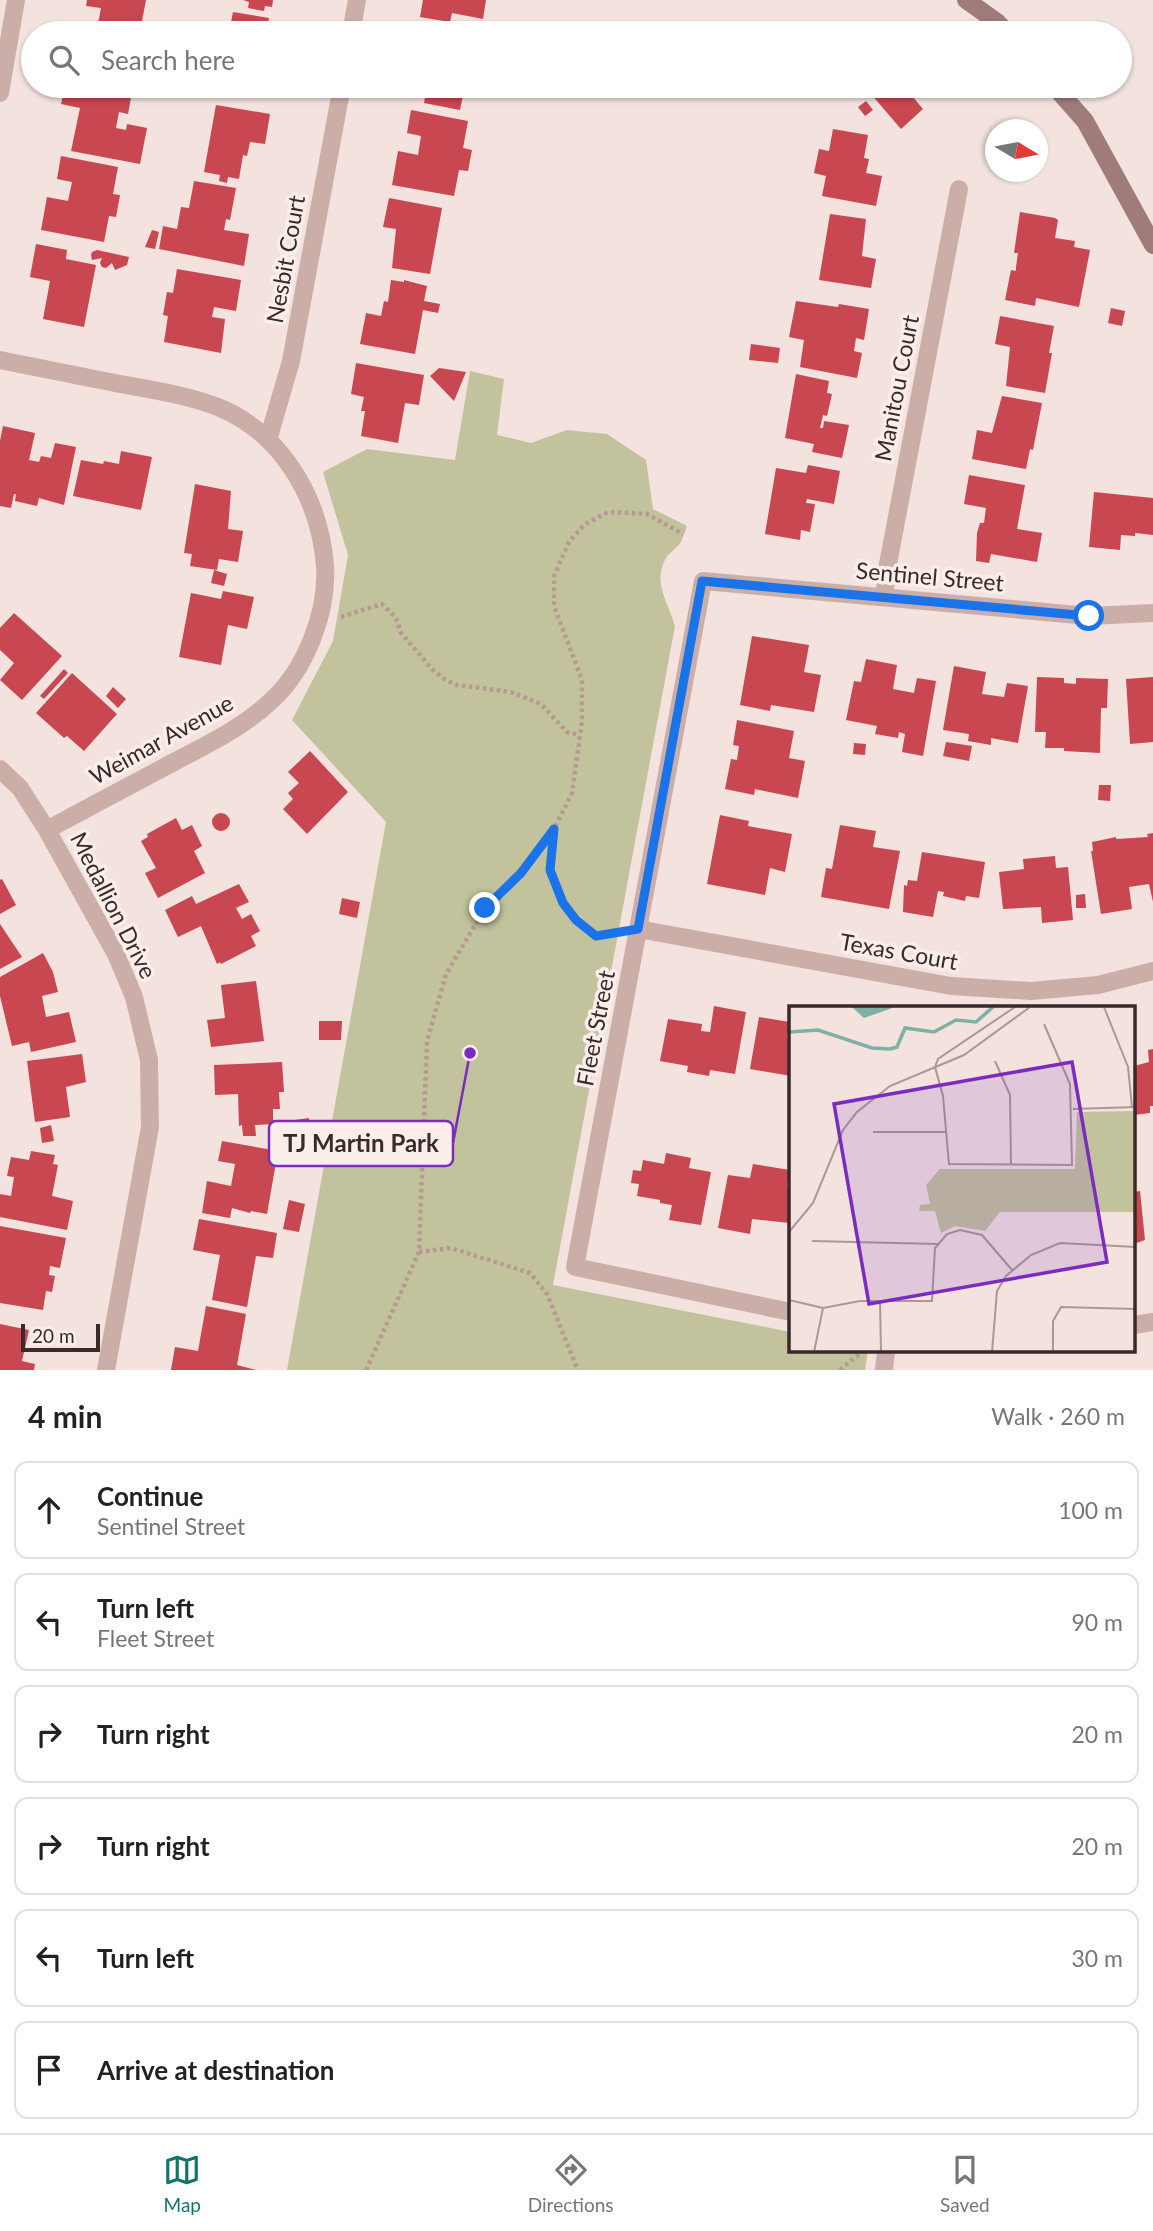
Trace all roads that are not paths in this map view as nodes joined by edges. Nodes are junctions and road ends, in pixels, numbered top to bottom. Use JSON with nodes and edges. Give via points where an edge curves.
{"nodes":[{"id":1,"x":16,"y":0,"type":"edge"},
{"id":2,"x":357,"y":0,"type":"edge"},
{"id":3,"x":966,"y":0,"type":"edge"},
{"id":4,"x":353,"y":21,"type":"edge"},
{"id":5,"x":996,"y":21,"type":"edge"},
{"id":6,"x":3,"y":59,"type":"edge"},
{"id":7,"x":0,"y":93,"type":"edge"},
{"id":8,"x":340,"y":98,"type":"edge"},
{"id":9,"x":1065,"y":98,"type":"edge"},
{"id":10,"x":959,"y":189,"type":"dead end"},
{"id":11,"x":1153,"y":245,"type":"edge"},
{"id":12,"x":0,"y":360,"type":"edge"},
{"id":13,"x":268,"y":440,"type":"junction"},
{"id":14,"x":702,"y":581,"type":"joint"},
{"id":15,"x":884,"y":596,"type":"junction"},
{"id":16,"x":1153,"y":613,"type":"edge"},
{"id":17,"x":0,"y":769,"type":"edge"},
{"id":18,"x":47,"y":831,"type":"junction"},
{"id":19,"x":638,"y":929,"type":"junction"},
{"id":20,"x":1153,"y":971,"type":"edge"},
{"id":21,"x":789,"y":1312,"type":"edge"},
{"id":22,"x":886,"y":1352,"type":"edge"},
{"id":23,"x":106,"y":1370,"type":"edge"},
{"id":24,"x":884,"y":1370,"type":"edge"}],
"edges":[{"from":1,"to":6,"type":"street"},
{"from":2,"to":4,"type":"street"},
{"from":3,"to":5,"type":"street"},
{"from":6,"to":7,"type":"street"},
{"from":8,"to":13,"type":"street","name":"Nesbit Court","via":[[291,361]]},
{"from":9,"to":11,"type":"street","via":[[1085,121]]},
{"from":10,"to":15,"type":"street","name":"Manitou Court"},
{"from":12,"to":13,"type":"street","name":"Weimar Avenue","via":[[185,396],[219,408]]},
{"from":13,"to":18,"type":"street","name":"Weimar Avenue","via":[[312,502],[323,540],[326,580],[320,619],[303,661],[274,699],[232,731]]},
{"from":14,"to":15,"type":"street","name":"Sentinel Street"},
{"from":14,"to":19,"type":"street","name":"Fleet Street"},
{"from":15,"to":16,"type":"street","name":"Sentinel Street","via":[[1089,616]]},
{"from":17,"to":18,"type":"street","name":"Medallion Drive","via":[[20,788]]},
{"from":18,"to":23,"type":"street","name":"Medallion Drive","via":[[116,954],[134,997],[149,1060],[150,1127]]},
{"from":19,"to":20,"type":"street","name":"Texas Court","via":[[951,986],[1031,991],[1098,985]]},
{"from":19,"to":21,"type":"street","name":"Fleet Street","via":[[575,1267]]},
{"from":22,"to":24,"type":"street"}]}
